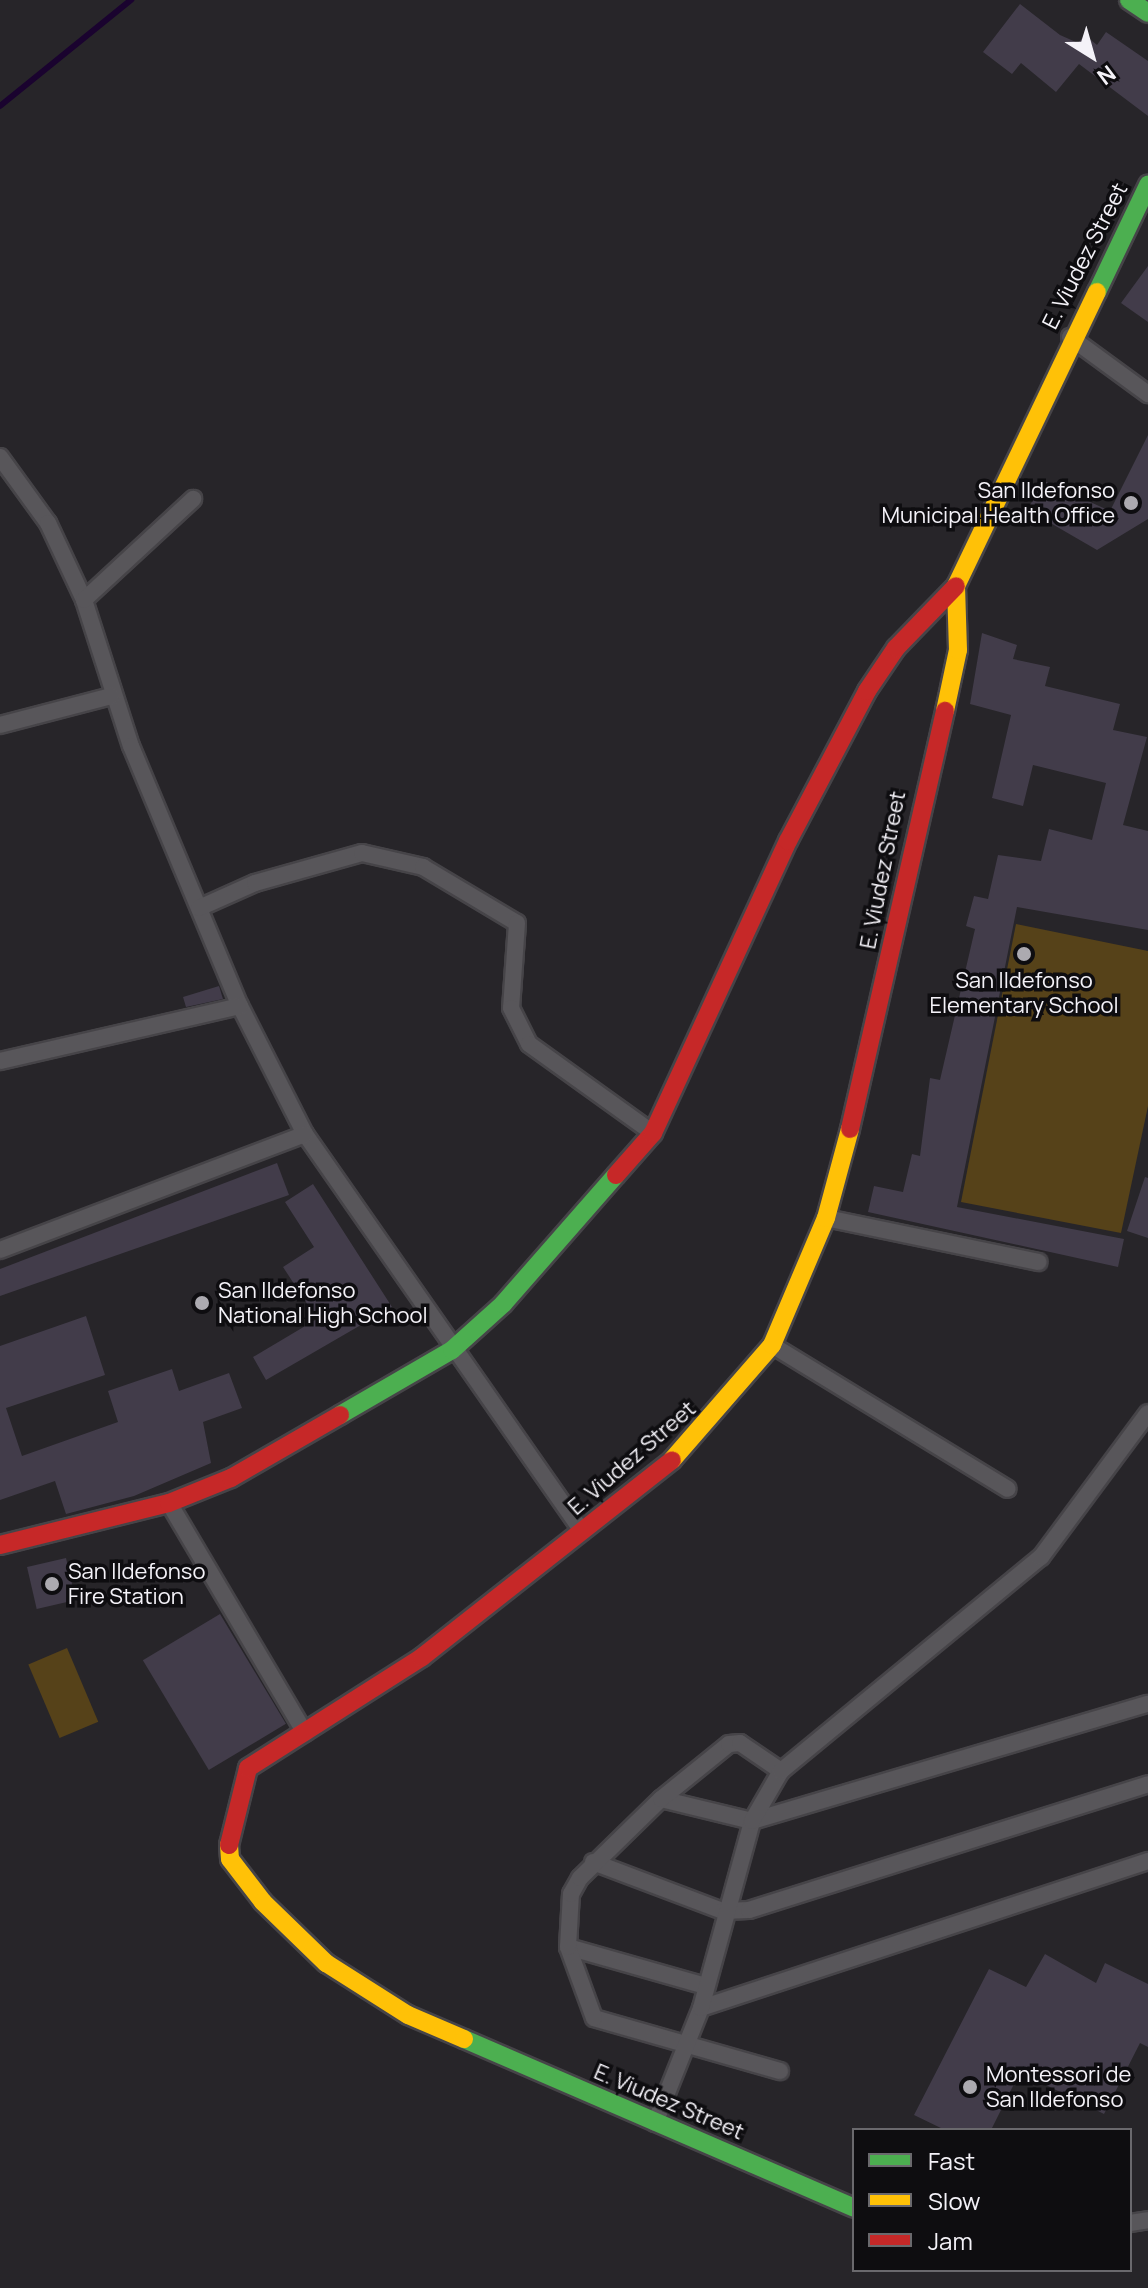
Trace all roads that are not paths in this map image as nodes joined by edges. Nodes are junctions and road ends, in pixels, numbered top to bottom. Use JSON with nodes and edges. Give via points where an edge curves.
{"nodes":[{"id":1,"x":1129,"y":0,"type":"edge"},
{"id":2,"x":1148,"y":13,"type":"edge"},
{"id":3,"x":1148,"y":185,"type":"edge"},
{"id":4,"x":1070,"y":337,"type":"junction"},
{"id":5,"x":1148,"y":394,"type":"edge"},
{"id":6,"x":0,"y":457,"type":"edge"},
{"id":7,"x":193,"y":499,"type":"dead end"},
{"id":8,"x":956,"y":586,"type":"junction"},
{"id":9,"x":84,"y":600,"type":"junction"},
{"id":10,"x":111,"y":696,"type":"junction"},
{"id":11,"x":0,"y":725,"type":"edge"},
{"id":12,"x":199,"y":908,"type":"junction"},
{"id":13,"x":240,"y":1006,"type":"junction"},
{"id":14,"x":0,"y":1061,"type":"edge"},
{"id":15,"x":653,"y":1133,"type":"junction"},
{"id":16,"x":305,"y":1134,"type":"junction"},
{"id":17,"x":826,"y":1218,"type":"junction"},
{"id":18,"x":0,"y":1250,"type":"edge"},
{"id":19,"x":1039,"y":1262,"type":"dead end"},
{"id":20,"x":772,"y":1345,"type":"junction"},
{"id":21,"x":452,"y":1350,"type":"junction"},
{"id":22,"x":1146,"y":1421,"type":"edge"},
{"id":23,"x":1008,"y":1489,"type":"dead end"},
{"id":24,"x":169,"y":1503,"type":"junction"},
{"id":25,"x":583,"y":1532,"type":"junction"},
{"id":26,"x":0,"y":1545,"type":"edge"},
{"id":27,"x":1148,"y":1704,"type":"edge"},
{"id":28,"x":305,"y":1733,"type":"junction"},
{"id":29,"x":781,"y":1771,"type":"junction"},
{"id":30,"x":1148,"y":1784,"type":"edge"},
{"id":31,"x":661,"y":1799,"type":"junction"},
{"id":32,"x":752,"y":1821,"type":"junction"},
{"id":33,"x":1148,"y":1861,"type":"edge"},
{"id":34,"x":593,"y":1862,"type":"junction"},
{"id":35,"x":723,"y":1911,"type":"junction"},
{"id":36,"x":568,"y":1947,"type":"junction"},
{"id":37,"x":706,"y":1986,"type":"junction"},
{"id":38,"x":701,"y":2008,"type":"junction"},
{"id":39,"x":685,"y":2048,"type":"junction"},
{"id":40,"x":780,"y":2071,"type":"dead end"},
{"id":41,"x":655,"y":2123,"type":"junction"},
{"id":42,"x":852,"y":2207,"type":"edge"}],
"edges":[{"from":1,"to":2,"type":"main road"},
{"from":3,"to":4,"type":"main road","name":"E. Viudez Street"},
{"from":4,"to":5,"type":"street"},
{"from":4,"to":8,"type":"main road","name":"E. Viudez Street"},
{"from":6,"to":9,"type":"street","via":[[48,523]]},
{"from":7,"to":9,"type":"street"},
{"from":8,"to":15,"type":"main road","via":[[896,648],[867,691],[788,841]]},
{"from":8,"to":17,"type":"main road","name":"E. Viudez Street","via":[[958,650],[870,1053]]},
{"from":9,"to":10,"type":"street"},
{"from":10,"to":11,"type":"street"},
{"from":10,"to":12,"type":"street"},
{"from":12,"to":13,"type":"street"},
{"from":12,"to":15,"type":"street","via":[[255,883],[362,853],[423,867],[517,923],[511,1008],[529,1044]]},
{"from":13,"to":14,"type":"street"},
{"from":13,"to":16,"type":"street"},
{"from":15,"to":21,"type":"main road","via":[[503,1304]]},
{"from":16,"to":18,"type":"street"},
{"from":16,"to":21,"type":"street"},
{"from":17,"to":19,"type":"street"},
{"from":17,"to":20,"type":"main road","name":"E. Viudez Street"},
{"from":20,"to":23,"type":"street"},
{"from":20,"to":25,"type":"main road","name":"E. Viudez Street","via":[[692,1442]]},
{"from":21,"to":24,"type":"main road","via":[[277,1453]]},
{"from":21,"to":25,"type":"street"},
{"from":22,"to":29,"type":"street","via":[[1041,1557]]},
{"from":24,"to":26,"type":"main road"},
{"from":24,"to":28,"type":"street"},
{"from":25,"to":28,"type":"main road","name":"E. Viudez Street","via":[[422,1657]]},
{"from":27,"to":32,"type":"street"},
{"from":28,"to":41,"type":"main road","name":"E. Viudez Street","via":[[248,1768],[233,1802],[230,1859],[263,1902],[326,1963],[408,2015]]},
{"from":29,"to":31,"type":"street","via":[[740,1743],[729,1744]]},
{"from":29,"to":32,"type":"street"},
{"from":30,"to":35,"type":"street","via":[[749,1910]]},
{"from":31,"to":32,"type":"street"},
{"from":31,"to":34,"type":"street"},
{"from":32,"to":35,"type":"street"},
{"from":33,"to":38,"type":"street"},
{"from":34,"to":35,"type":"street"},
{"from":34,"to":36,"type":"street","via":[[571,1894]]},
{"from":35,"to":37,"type":"street"},
{"from":36,"to":37,"type":"street"},
{"from":36,"to":39,"type":"street","via":[[594,2018]]},
{"from":37,"to":38,"type":"street"},
{"from":38,"to":39,"type":"street"},
{"from":39,"to":40,"type":"street"},
{"from":39,"to":41,"type":"street"},
{"from":41,"to":42,"type":"main road","name":"E. Viudez Street"}]}
